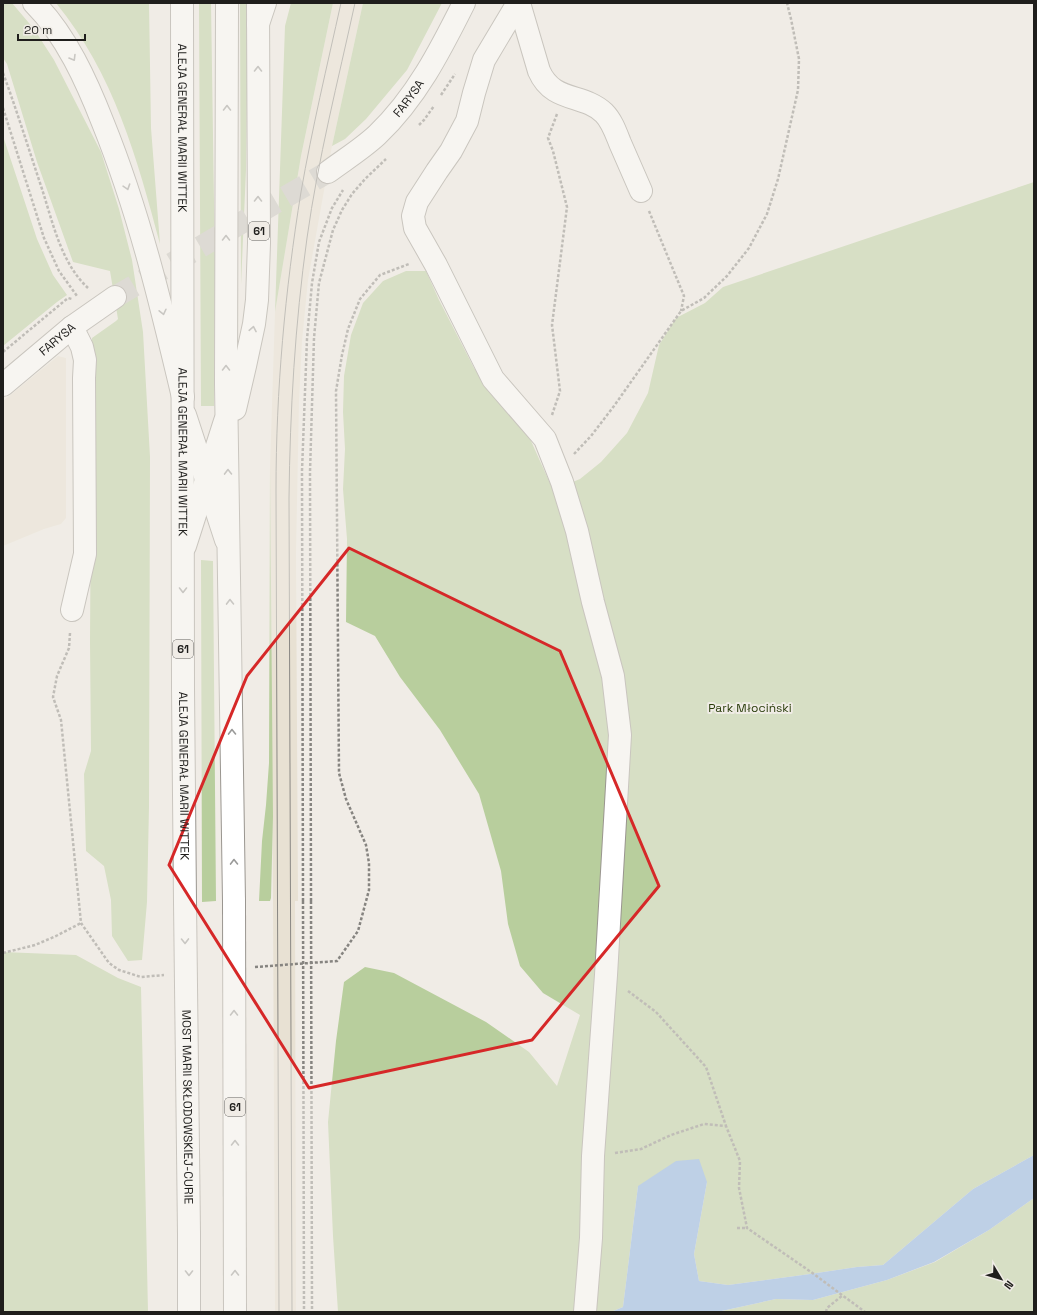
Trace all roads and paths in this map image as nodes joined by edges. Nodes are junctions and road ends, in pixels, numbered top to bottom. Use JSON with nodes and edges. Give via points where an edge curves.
{"nodes":[{"id":1,"x":34,"y":3,"type":"edge"},
{"id":2,"x":182,"y":3,"type":"edge"},
{"id":3,"x":227,"y":3,"type":"edge"},
{"id":4,"x":265,"y":3,"type":"edge"},
{"id":5,"x":464,"y":3,"type":"edge"},
{"id":6,"x":519,"y":3,"type":"edge"},
{"id":7,"x":787,"y":3,"type":"edge"},
{"id":8,"x":258,"y":13,"type":"edge"},
{"id":9,"x":3,"y":73,"type":"edge"},
{"id":10,"x":3,"y":108,"type":"edge"},
{"id":11,"x":557,"y":113,"type":"dead end"},
{"id":12,"x":328,"y":172,"type":"tunnel mouth"},
{"id":13,"x":365,"y":179,"type":"dead end"},
{"id":14,"x":346,"y":185,"type":"dead end"},
{"id":15,"x":641,"y":191,"type":"joint"},
{"id":16,"x":436,"y":265,"type":"junction"},
{"id":17,"x":89,"y":289,"type":"dead end"},
{"id":18,"x":115,"y":297,"type":"tunnel mouth"},
{"id":19,"x":68,"y":298,"type":"dead end"},
{"id":20,"x":681,"y":311,"type":"junction"},
{"id":21,"x":90,"y":314,"type":"junction"},
{"id":22,"x":72,"y":327,"type":"junction"},
{"id":23,"x":3,"y":352,"type":"edge"},
{"id":24,"x":17,"y":381,"type":"edge"},
{"id":25,"x":183,"y":403,"type":"junction"},
{"id":26,"x":227,"y":413,"type":"junction"},
{"id":27,"x":228,"y":435,"type":"junction"},
{"id":28,"x":544,"y":439,"type":"junction"},
{"id":29,"x":206,"y":480,"type":"junction"},
{"id":30,"x":562,"y":482,"type":"junction"},
{"id":31,"x":229,"y":551,"type":"junction"},
{"id":32,"x":183,"y":555,"type":"junction"},
{"id":33,"x":72,"y":610,"type":"joint"},
{"id":34,"x":185,"y":902,"type":"joint"},
{"id":35,"x":3,"y":953,"type":"edge"},
{"id":36,"x":336,"y":961,"type":"dead end"},
{"id":37,"x":606,"y":975,"type":"junction"},
{"id":38,"x":726,"y":1126,"type":"junction"},
{"id":39,"x":593,"y":1156,"type":"junction"},
{"id":40,"x":737,"y":1228,"type":"dead end"},
{"id":41,"x":747,"y":1228,"type":"junction"},
{"id":42,"x":843,"y":1295,"type":"junction"},
{"id":43,"x":189,"y":1312,"type":"edge"},
{"id":44,"x":236,"y":1312,"type":"edge"},
{"id":45,"x":304,"y":1312,"type":"edge"},
{"id":46,"x":312,"y":1312,"type":"edge"},
{"id":47,"x":585,"y":1312,"type":"edge"},
{"id":48,"x":826,"y":1312,"type":"edge"},
{"id":49,"x":865,"y":1312,"type":"edge"}],
"edges":[{"from":1,"to":25,"type":"main road","one_way":true,"via":[[54,27],[84,77],[114,150],[156,285]]},
{"from":2,"to":25,"type":"main road","name":"ALEJA GENERAŁ MARII WITTEK","number":"61"},
{"from":26,"to":3,"type":"main road","one_way":true},
{"from":4,"to":8,"type":"main road"},
{"from":5,"to":12,"type":"main road","name":"FARYSA","via":[[416,91],[376,136]]},
{"from":6,"to":15,"type":"main road","via":[[542,79],[552,90],[605,114],[612,124]]},
{"from":6,"to":16,"type":"main road","via":[[484,60],[467,121],[452,151],[417,202],[413,216],[415,228]]},
{"from":7,"to":20,"type":"path","via":[[799,58],[798,90],[780,172],[767,214],[749,248],[727,276],[704,298]]},
{"from":27,"to":8,"type":"main road","number":"61","one_way":true,"via":[[245,366],[257,300]]},
{"from":9,"to":17,"type":"path","via":[[56,233],[69,265]]},
{"from":10,"to":21,"type":"path","via":[[44,238],[59,271]]},
{"from":11,"to":28,"type":"path","via":[[548,138],[567,208],[552,325],[560,391]]},
{"from":13,"to":46,"type":"path","bridge":true,"via":[[349,200],[333,230],[318,283],[314,338],[310,472]]},
{"from":14,"to":45,"type":"path","bridge":true,"via":[[332,208],[319,242],[312,283],[307,339],[302,471]]},
{"from":15,"to":20,"type":"path","via":[[684,296]]},
{"from":16,"to":28,"type":"main road","via":[[493,379]]},
{"from":16,"to":36,"type":"path","via":[[410,264],[380,275],[360,299],[348,328],[336,391],[339,773],[346,799],[366,845],[369,863],[369,890],[358,931]]},
{"from":18,"to":21,"type":"main road","name":"FARYSA"},
{"from":19,"to":23,"type":"path"},
{"from":20,"to":30,"type":"path","via":[[614,406],[570,458]]},
{"from":21,"to":22,"type":"main road","name":"FARYSA"},
{"from":22,"to":24,"type":"main road","name":"FARYSA"},
{"from":22,"to":33,"type":"main road","via":[[86,360],[85,554]]},
{"from":25,"to":29,"type":"main road"},
{"from":25,"to":32,"type":"main road","name":"ALEJA GENERAŁ MARII WITTEK","number":"61"},
{"from":26,"to":27,"type":"main road"},
{"from":26,"to":29,"type":"main road"},
{"from":31,"to":27,"type":"main road","number":"61","one_way":true},
{"from":28,"to":30,"type":"main road"},
{"from":29,"to":31,"type":"main road"},
{"from":29,"to":32,"type":"main road"},
{"from":30,"to":37,"type":"main road","via":[[612,676],[620,735]]},
{"from":44,"to":31,"type":"main road","number":"61","one_way":true,"bridge":true},
{"from":32,"to":34,"type":"main road","name":"ALEJA GENERAŁ MARII WITTEK","number":"61","one_way":true},
{"from":33,"to":35,"type":"path","via":[[69,648],[57,676],[53,698],[61,720],[81,923],[36,945]]},
{"from":34,"to":43,"type":"main road","name":"MOST MARII SKŁODOWSKIEJ-CURIE","number":"61","one_way":true,"bridge":true},
{"from":37,"to":38,"type":"path","via":[[656,1012],[706,1066]]},
{"from":37,"to":39,"type":"main road"},
{"from":38,"to":39,"type":"path","via":[[704,1124],[641,1149]]},
{"from":38,"to":41,"type":"path","via":[[740,1161],[739,1188]]},
{"from":39,"to":47,"type":"main road","via":[[591,1238]]},
{"from":40,"to":41,"type":"path"},
{"from":41,"to":42,"type":"path"},
{"from":42,"to":48,"type":"path","via":[[827,1308]]},
{"from":42,"to":49,"type":"path"}]}
